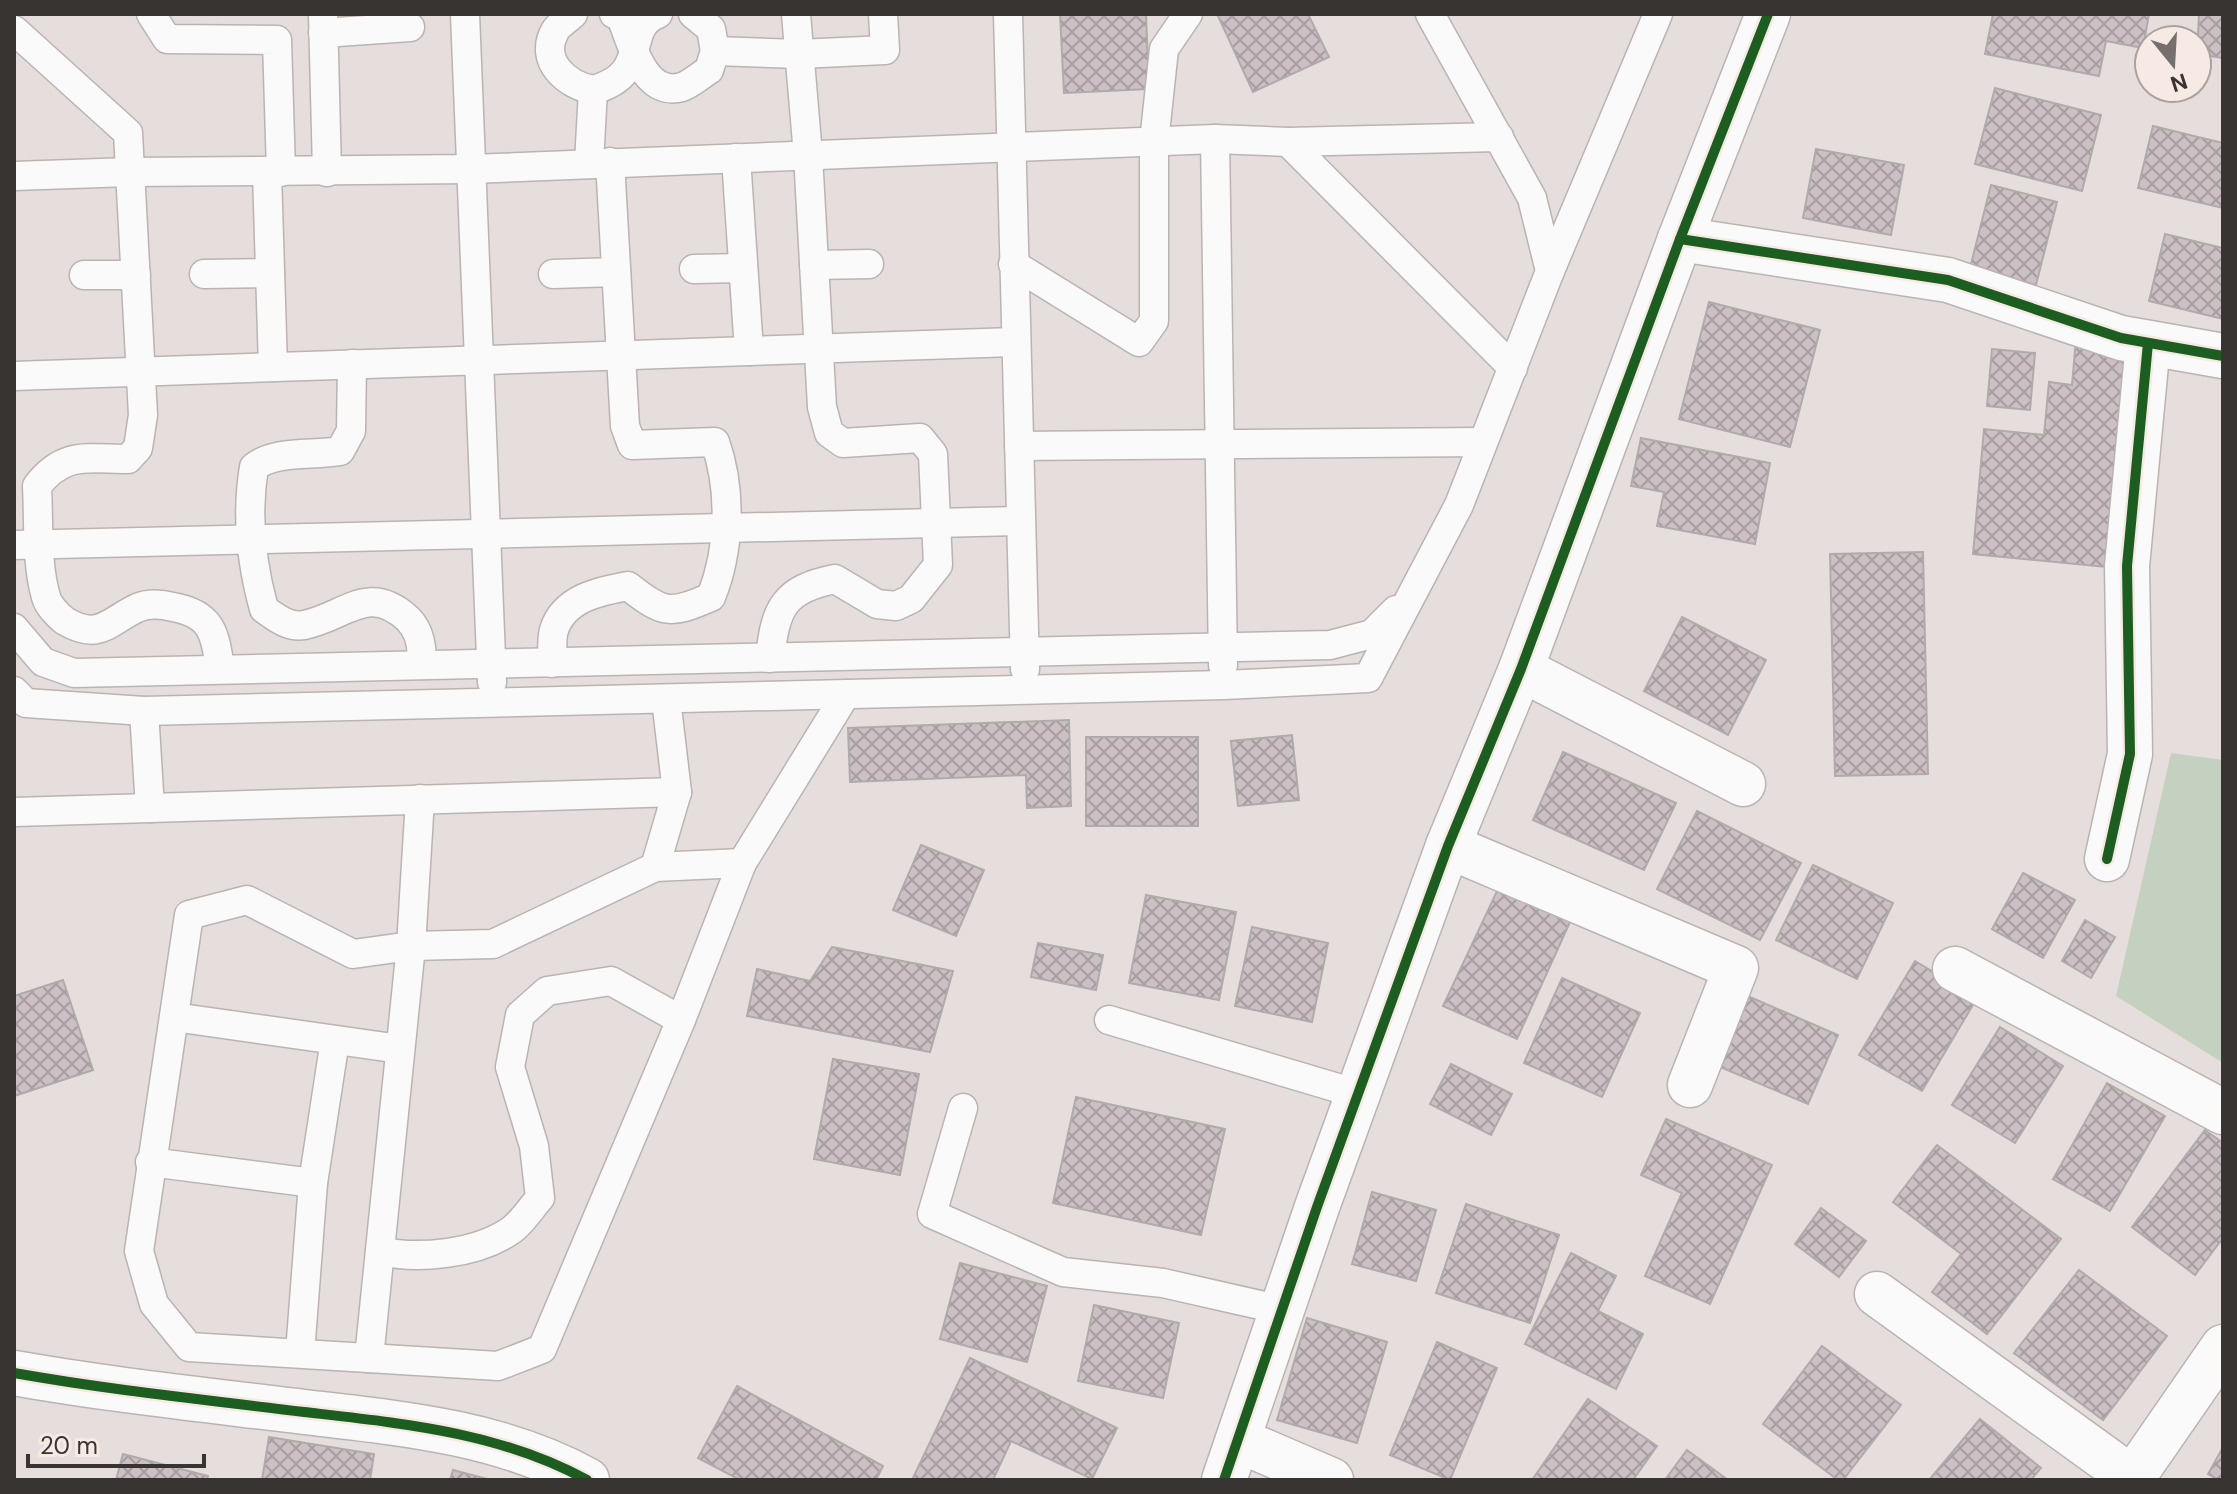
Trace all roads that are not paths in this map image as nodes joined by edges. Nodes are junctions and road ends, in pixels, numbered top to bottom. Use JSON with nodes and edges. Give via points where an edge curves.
{"nodes":[{"id":1,"x":19,"y":14,"type":"edge"},
{"id":2,"x":151,"y":14,"type":"edge"},
{"id":3,"x":465,"y":14,"type":"edge"},
{"id":4,"x":573,"y":14,"type":"edge"},
{"id":5,"x":614,"y":14,"type":"edge"},
{"id":6,"x":658,"y":14,"type":"edge"},
{"id":7,"x":693,"y":14,"type":"edge"},
{"id":8,"x":796,"y":14,"type":"edge"},
{"id":9,"x":883,"y":14,"type":"edge"},
{"id":10,"x":1008,"y":14,"type":"edge"},
{"id":11,"x":1188,"y":14,"type":"edge"},
{"id":12,"x":1430,"y":14,"type":"edge"},
{"id":13,"x":1658,"y":14,"type":"edge"},
{"id":14,"x":1768,"y":14,"type":"edge"},
{"id":15,"x":323,"y":23,"type":"edge"},
{"id":16,"x":410,"y":27,"type":"dead end"},
{"id":17,"x":14,"y":31,"type":"edge"},
{"id":18,"x":634,"y":50,"type":"junction"},
{"id":19,"x":715,"y":51,"type":"junction"},
{"id":20,"x":799,"y":54,"type":"junction"},
{"id":21,"x":593,"y":90,"type":"junction"},
{"id":22,"x":1499,"y":137,"type":"junction"},
{"id":23,"x":1215,"y":139,"type":"junction"},
{"id":24,"x":1154,"y":142,"type":"junction"},
{"id":25,"x":1288,"y":142,"type":"junction"},
{"id":26,"x":1012,"y":148,"type":"junction"},
{"id":27,"x":808,"y":155,"type":"junction"},
{"id":28,"x":736,"y":158,"type":"junction"},
{"id":29,"x":600,"y":162,"type":"junction"},
{"id":30,"x":471,"y":169,"type":"junction"},
{"id":31,"x":130,"y":172,"type":"junction"},
{"id":32,"x":274,"y":172,"type":"junction"},
{"id":33,"x":327,"y":172,"type":"junction"},
{"id":34,"x":14,"y":176,"type":"edge"},
{"id":35,"x":1680,"y":239,"type":"junction"},
{"id":36,"x":869,"y":264,"type":"dead end"},
{"id":37,"x":1013,"y":264,"type":"junction"},
{"id":38,"x":814,"y":265,"type":"junction"},
{"id":39,"x":743,"y":268,"type":"junction"},
{"id":40,"x":694,"y":269,"type":"dead end"},
{"id":41,"x":1550,"y":271,"type":"junction"},
{"id":42,"x":616,"y":272,"type":"junction"},
{"id":43,"x":270,"y":273,"type":"junction"},
{"id":44,"x":204,"y":274,"type":"dead end"},
{"id":45,"x":553,"y":274,"type":"dead end"},
{"id":46,"x":84,"y":275,"type":"dead end"},
{"id":47,"x":136,"y":275,"type":"junction"},
{"id":48,"x":1014,"y":342,"type":"junction"},
{"id":49,"x":2148,"y":343,"type":"junction"},
{"id":50,"x":819,"y":348,"type":"junction"},
{"id":51,"x":749,"y":351,"type":"junction"},
{"id":52,"x":619,"y":356,"type":"junction"},
{"id":53,"x":2223,"y":356,"type":"edge"},
{"id":54,"x":479,"y":360,"type":"junction"},
{"id":55,"x":352,"y":364,"type":"junction"},
{"id":56,"x":273,"y":367,"type":"junction"},
{"id":57,"x":1513,"y":368,"type":"junction"},
{"id":58,"x":141,"y":372,"type":"junction"},
{"id":59,"x":14,"y":376,"type":"edge"},
{"id":60,"x":1482,"y":442,"type":"junction"},
{"id":61,"x":1019,"y":446,"type":"junction"},
{"id":62,"x":1219,"y":446,"type":"junction"},
{"id":63,"x":1020,"y":521,"type":"junction"},
{"id":64,"x":937,"y":523,"type":"junction"},
{"id":65,"x":726,"y":528,"type":"junction"},
{"id":66,"x":485,"y":534,"type":"junction"},
{"id":67,"x":251,"y":539,"type":"junction"},
{"id":68,"x":27,"y":544,"type":"edge"},
{"id":69,"x":1413,"y":592,"type":"junction"},
{"id":70,"x":14,"y":628,"type":"edge"},
{"id":71,"x":1223,"y":648,"type":"junction"},
{"id":72,"x":1025,"y":652,"type":"junction"},
{"id":73,"x":770,"y":658,"type":"junction"},
{"id":74,"x":552,"y":663,"type":"junction"},
{"id":75,"x":491,"y":664,"type":"junction"},
{"id":76,"x":421,"y":665,"type":"junction"},
{"id":77,"x":220,"y":669,"type":"junction"},
{"id":78,"x":1521,"y":669,"type":"junction"},
{"id":79,"x":1224,"y":685,"type":"junction"},
{"id":80,"x":1026,"y":690,"type":"junction"},
{"id":81,"x":14,"y":691,"type":"edge"},
{"id":82,"x":846,"y":694,"type":"junction"},
{"id":83,"x":666,"y":699,"type":"junction"},
{"id":84,"x":492,"y":703,"type":"junction"},
{"id":85,"x":144,"y":711,"type":"junction"},
{"id":86,"x":1743,"y":784,"type":"dead end"},
{"id":87,"x":677,"y":792,"type":"junction"},
{"id":88,"x":420,"y":799,"type":"junction"},
{"id":89,"x":150,"y":808,"type":"junction"},
{"id":90,"x":14,"y":812,"type":"edge"},
{"id":91,"x":1448,"y":846,"type":"junction"},
{"id":92,"x":2107,"y":859,"type":"dead end"},
{"id":93,"x":742,"y":863,"type":"junction"},
{"id":94,"x":655,"y":867,"type":"junction"},
{"id":95,"x":411,"y":946,"type":"junction"},
{"id":96,"x":1955,"y":969,"type":"dead end"},
{"id":97,"x":174,"y":1017,"type":"junction"},
{"id":98,"x":681,"y":1020,"type":"junction"},
{"id":99,"x":1109,"y":1020,"type":"dead end"},
{"id":100,"x":335,"y":1040,"type":"junction"},
{"id":101,"x":400,"y":1049,"type":"junction"},
{"id":102,"x":1690,"y":1085,"type":"dead end"},
{"id":103,"x":1358,"y":1094,"type":"junction"},
{"id":104,"x":963,"y":1108,"type":"dead end"},
{"id":105,"x":2223,"y":1112,"type":"edge"},
{"id":106,"x":150,"y":1162,"type":"junction"},
{"id":107,"x":313,"y":1183,"type":"junction"},
{"id":108,"x":380,"y":1251,"type":"junction"},
{"id":109,"x":1877,"y":1294,"type":"dead end"},
{"id":110,"x":1282,"y":1310,"type":"junction"},
{"id":111,"x":2223,"y":1347,"type":"edge"},
{"id":112,"x":300,"y":1353,"type":"junction"},
{"id":113,"x":369,"y":1358,"type":"junction"},
{"id":114,"x":14,"y":1373,"type":"edge"},
{"id":115,"x":1231,"y":1460,"type":"edge"},
{"id":116,"x":2131,"y":1479,"type":"edge"},
{"id":117,"x":587,"y":1480,"type":"edge"},
{"id":118,"x":1331,"y":1480,"type":"edge"}],
"edges":[{"from":1,"to":17,"type":"lane"},
{"from":2,"to":32,"type":"lane","via":[[167,39],[277,40]]},
{"from":3,"to":30,"type":"lane"},
{"from":4,"to":21,"type":"lane","via":[[554,32],[551,53],[558,72],[574,86]]},
{"from":5,"to":18,"type":"lane","via":[[621,17]]},
{"from":6,"to":18,"type":"lane","via":[[640,32]]},
{"from":7,"to":19,"type":"lane","via":[[711,29]]},
{"from":8,"to":20,"type":"lane"},
{"from":9,"to":20,"type":"lane","via":[[885,50]]},
{"from":10,"to":26,"type":"lane"},
{"from":11,"to":24,"type":"lane","via":[[1164,49]]},
{"from":12,"to":22,"type":"lane"},
{"from":13,"to":41,"type":"lane"},
{"from":14,"to":35,"type":"street"},
{"from":15,"to":16,"type":"lane"},
{"from":15,"to":33,"type":"lane"},
{"from":17,"to":31,"type":"lane","via":[[128,133]]},
{"from":18,"to":19,"type":"lane","via":[[642,70],[661,86],[681,88],[709,70]]},
{"from":18,"to":21,"type":"lane","via":[[629,69],[613,85]]},
{"from":19,"to":20,"type":"lane"},
{"from":20,"to":27,"type":"lane"},
{"from":21,"to":29,"type":"lane"},
{"from":22,"to":25,"type":"lane"},
{"from":22,"to":41,"type":"lane","via":[[1532,198]]},
{"from":23,"to":24,"type":"lane"},
{"from":23,"to":25,"type":"lane"},
{"from":23,"to":62,"type":"lane"},
{"from":24,"to":26,"type":"lane"},
{"from":24,"to":37,"type":"lane","via":[[1154,321],[1139,342]]},
{"from":25,"to":57,"type":"lane"},
{"from":26,"to":27,"type":"lane"},
{"from":26,"to":37,"type":"lane"},
{"from":27,"to":28,"type":"lane"},
{"from":27,"to":38,"type":"lane"},
{"from":28,"to":29,"type":"lane"},
{"from":28,"to":39,"type":"lane"},
{"from":29,"to":30,"type":"lane"},
{"from":29,"to":42,"type":"lane"},
{"from":30,"to":33,"type":"lane"},
{"from":30,"to":54,"type":"lane"},
{"from":31,"to":32,"type":"lane"},
{"from":31,"to":34,"type":"lane"},
{"from":31,"to":47,"type":"lane"},
{"from":32,"to":33,"type":"lane"},
{"from":32,"to":43,"type":"lane"},
{"from":35,"to":49,"type":"street","via":[[1948,280]]},
{"from":35,"to":78,"type":"street"},
{"from":36,"to":38,"type":"lane"},
{"from":37,"to":48,"type":"lane"},
{"from":38,"to":50,"type":"lane"},
{"from":39,"to":40,"type":"lane"},
{"from":39,"to":51,"type":"lane"},
{"from":41,"to":57,"type":"lane"},
{"from":42,"to":45,"type":"lane"},
{"from":42,"to":52,"type":"lane"},
{"from":43,"to":44,"type":"lane"},
{"from":43,"to":56,"type":"lane"},
{"from":46,"to":47,"type":"lane"},
{"from":47,"to":58,"type":"lane"},
{"from":48,"to":50,"type":"lane"},
{"from":48,"to":61,"type":"lane"},
{"from":49,"to":53,"type":"street"},
{"from":49,"to":92,"type":"street","via":[[2127,566],[2130,754]]},
{"from":50,"to":51,"type":"lane"},
{"from":50,"to":64,"type":"lane","via":[[829,433],[843,443],[920,438],[933,454]]},
{"from":51,"to":52,"type":"lane"},
{"from":52,"to":54,"type":"lane"},
{"from":52,"to":65,"type":"lane","via":[[625,426],[632,445],[715,442],[723,464]]},
{"from":54,"to":55,"type":"lane"},
{"from":54,"to":66,"type":"lane"},
{"from":55,"to":56,"type":"lane"},
{"from":55,"to":67,"type":"lane","via":[[351,431],[340,451],[267,457],[254,467]]},
{"from":56,"to":58,"type":"lane"},
{"from":57,"to":60,"type":"lane"},
{"from":58,"to":59,"type":"lane"},
{"from":58,"to":68,"type":"lane","via":[[138,448],[128,459],[64,460],[50,470],[37,486]]},
{"from":60,"to":62,"type":"lane"},
{"from":60,"to":69,"type":"lane","via":[[1459,505]]},
{"from":61,"to":62,"type":"lane"},
{"from":61,"to":63,"type":"lane"},
{"from":62,"to":71,"type":"lane"},
{"from":63,"to":64,"type":"lane"},
{"from":63,"to":72,"type":"lane"},
{"from":64,"to":65,"type":"lane"},
{"from":64,"to":73,"type":"lane","via":[[938,565],[911,599],[896,606],[877,604],[835,579],[805,585],[782,604],[773,625]]},
{"from":65,"to":66,"type":"lane"},
{"from":65,"to":74,"type":"lane","via":[[723,566],[711,597],[676,612],[656,607],[628,586],[590,593],[554,629]]},
{"from":66,"to":67,"type":"lane"},
{"from":66,"to":75,"type":"lane"},
{"from":67,"to":68,"type":"lane"},
{"from":67,"to":76,"type":"lane","via":[[264,609],[282,622],[302,625],[370,601],[392,604],[412,623],[423,647]]},
{"from":68,"to":77,"type":"lane","via":[[46,600],[61,618],[82,630],[98,630],[158,603],[187,609],[204,617],[211,629]]},
{"from":69,"to":71,"type":"lane","via":[[1372,634],[1330,645]]},
{"from":69,"to":79,"type":"lane","via":[[1368,678]]},
{"from":70,"to":77,"type":"lane","via":[[43,662],[74,673]]},
{"from":71,"to":72,"type":"lane"},
{"from":71,"to":79,"type":"lane"},
{"from":72,"to":73,"type":"lane"},
{"from":72,"to":80,"type":"lane"},
{"from":73,"to":74,"type":"lane"},
{"from":74,"to":75,"type":"lane"},
{"from":75,"to":76,"type":"lane"},
{"from":75,"to":84,"type":"lane"},
{"from":76,"to":77,"type":"lane"},
{"from":78,"to":86,"type":"street"},
{"from":78,"to":91,"type":"street"},
{"from":79,"to":80,"type":"lane"},
{"from":80,"to":82,"type":"lane"},
{"from":81,"to":85,"type":"lane","via":[[26,703]]},
{"from":82,"to":83,"type":"lane"},
{"from":82,"to":93,"type":"lane"},
{"from":83,"to":84,"type":"lane"},
{"from":83,"to":87,"type":"lane"},
{"from":84,"to":85,"type":"lane"},
{"from":85,"to":89,"type":"lane"},
{"from":87,"to":88,"type":"lane"},
{"from":87,"to":94,"type":"lane"},
{"from":88,"to":89,"type":"lane"},
{"from":88,"to":95,"type":"lane"},
{"from":89,"to":90,"type":"lane"},
{"from":91,"to":102,"type":"street","via":[[1736,968]]},
{"from":91,"to":103,"type":"street"},
{"from":93,"to":94,"type":"lane"},
{"from":93,"to":98,"type":"lane"},
{"from":94,"to":95,"type":"lane","via":[[493,944]]},
{"from":95,"to":97,"type":"lane","via":[[353,954],[247,900],[189,915]]},
{"from":95,"to":101,"type":"lane"},
{"from":96,"to":105,"type":"street"},
{"from":97,"to":100,"type":"lane"},
{"from":97,"to":106,"type":"lane"},
{"from":98,"to":108,"type":"lane","via":[[611,981],[547,991],[520,1015],[510,1067],[534,1146],[540,1198],[510,1231],[452,1253]]},
{"from":98,"to":113,"type":"lane","via":[[542,1349],[498,1366]]},
{"from":99,"to":103,"type":"lane"},
{"from":100,"to":101,"type":"lane"},
{"from":100,"to":107,"type":"lane"},
{"from":101,"to":108,"type":"lane"},
{"from":103,"to":110,"type":"street"},
{"from":104,"to":110,"type":"lane","via":[[932,1214],[1063,1272],[1163,1283]]},
{"from":106,"to":107,"type":"lane"},
{"from":106,"to":112,"type":"lane","via":[[139,1251],[154,1304],[189,1347]]},
{"from":107,"to":112,"type":"lane"},
{"from":108,"to":113,"type":"lane"},
{"from":109,"to":116,"type":"street"},
{"from":110,"to":115,"type":"street"},
{"from":111,"to":116,"type":"street"},
{"from":112,"to":113,"type":"lane"},
{"from":114,"to":117,"type":"street","via":[[445,1429]]},
{"from":115,"to":118,"type":"street"}]}
